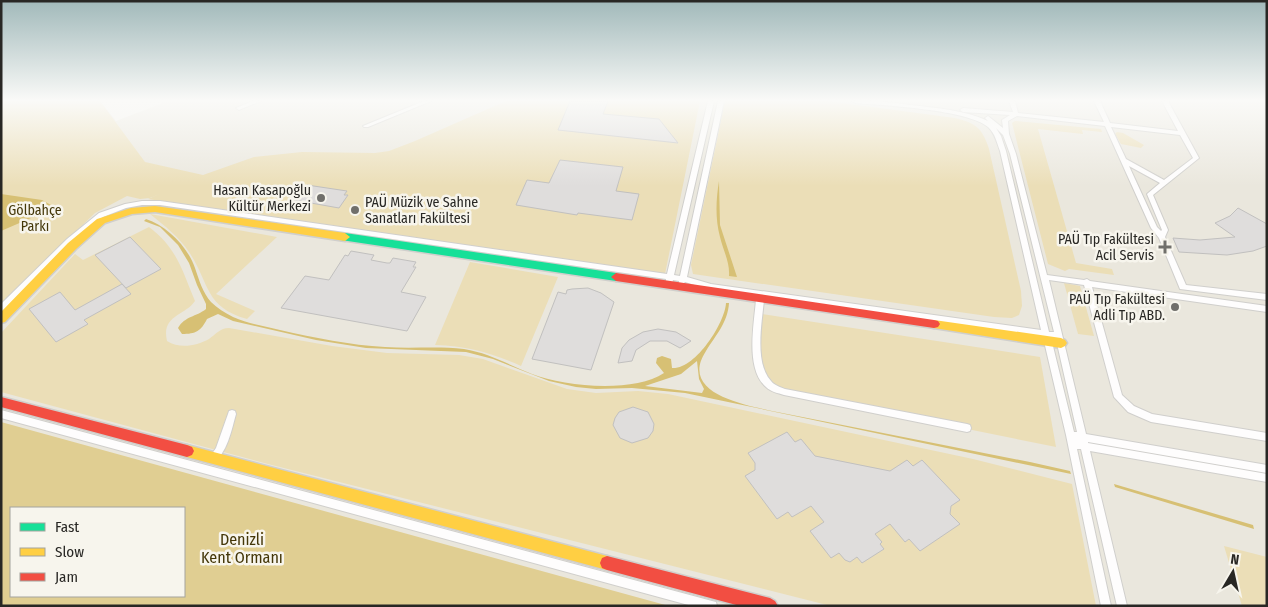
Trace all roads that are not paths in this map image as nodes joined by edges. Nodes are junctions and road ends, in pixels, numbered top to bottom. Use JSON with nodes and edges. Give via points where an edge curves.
{"nodes":[{"id":1,"x":704,"y":129,"type":"edge"},
{"id":2,"x":715,"y":129,"type":"edge"},
{"id":3,"x":993,"y":129,"type":"edge"},
{"id":4,"x":1001,"y":129,"type":"edge"},
{"id":5,"x":1006,"y":129,"type":"edge"},
{"id":6,"x":1109,"y":129,"type":"edge"},
{"id":7,"x":1157,"y":129,"type":"edge"},
{"id":8,"x":1181,"y":129,"type":"edge"},
{"id":9,"x":1182,"y":132,"type":"junction"},
{"id":10,"x":1006,"y":134,"type":"junction"},
{"id":11,"x":1123,"y":160,"type":"junction"},
{"id":12,"x":1164,"y":183,"type":"junction"},
{"id":13,"x":332,"y":232,"type":"junction"},
{"id":14,"x":1162,"y":236,"type":"junction"},
{"id":15,"x":1044,"y":277,"type":"junction"},
{"id":16,"x":669,"y":281,"type":"junction"},
{"id":17,"x":682,"y":282,"type":"junction"},
{"id":18,"x":1087,"y":282,"type":"junction"},
{"id":19,"x":1267,"y":297,"type":"edge"},
{"id":20,"x":760,"y":300,"type":"junction"},
{"id":21,"x":1,"y":309,"type":"edge"},
{"id":22,"x":1267,"y":309,"type":"edge"},
{"id":23,"x":1,"y":319,"type":"edge"},
{"id":24,"x":1048,"y":337,"type":"junction"},
{"id":25,"x":1060,"y":340,"type":"junction"},
{"id":26,"x":1,"y":402,"type":"edge"},
{"id":27,"x":1,"y":414,"type":"edge"},
{"id":28,"x":232,"y":414,"type":"dead end"},
{"id":29,"x":967,"y":428,"type":"dead end"},
{"id":30,"x":1267,"y":437,"type":"edge"},
{"id":31,"x":1071,"y":440,"type":"junction"},
{"id":32,"x":1085,"y":442,"type":"junction"},
{"id":33,"x":213,"y":458,"type":"junction"},
{"id":34,"x":1267,"y":469,"type":"edge"},
{"id":35,"x":1267,"y":478,"type":"edge"},
{"id":36,"x":712,"y":606,"type":"edge"},
{"id":37,"x":770,"y":606,"type":"edge"},
{"id":38,"x":1106,"y":606,"type":"edge"},
{"id":39,"x":1122,"y":606,"type":"edge"}],
"edges":[{"from":1,"to":16,"type":"street"},
{"from":2,"to":17,"type":"street"},
{"from":3,"to":24,"type":"street","via":[[1003,151]]},
{"from":4,"to":10,"type":"street"},
{"from":5,"to":10,"type":"street"},
{"from":6,"to":11,"type":"street"},
{"from":7,"to":9,"type":"street"},
{"from":8,"to":9,"type":"street"},
{"from":9,"to":12,"type":"street","via":[[1196,158]]},
{"from":10,"to":15,"type":"street"},
{"from":11,"to":12,"type":"street"},
{"from":11,"to":14,"type":"street","via":[[1154,228]]},
{"from":12,"to":14,"type":"street","via":[[1150,194],[1165,230]]},
{"from":13,"to":16,"type":"street"},
{"from":13,"to":21,"type":"street","via":[[160,204],[125,206],[90,222]]},
{"from":13,"to":23,"type":"street","via":[[155,209],[123,213],[90,229]]},
{"from":14,"to":19,"type":"street","via":[[1183,287]]},
{"from":15,"to":18,"type":"street"},
{"from":15,"to":25,"type":"street"},
{"from":16,"to":17,"type":"street"},
{"from":17,"to":20,"type":"street"},
{"from":17,"to":24,"type":"street"},
{"from":18,"to":22,"type":"street"},
{"from":18,"to":30,"type":"street","via":[[1118,397],[1130,409],[1151,418]]},
{"from":20,"to":24,"type":"street"},
{"from":20,"to":29,"type":"street","via":[[757,362],[769,385],[784,392]]},
{"from":24,"to":25,"type":"street"},
{"from":24,"to":31,"type":"street"},
{"from":25,"to":32,"type":"street"},
{"from":26,"to":33,"type":"street"},
{"from":27,"to":36,"type":"street"},
{"from":28,"to":33,"type":"street","via":[[220,450]]},
{"from":31,"to":32,"type":"street"},
{"from":31,"to":38,"type":"street"},
{"from":32,"to":34,"type":"street"},
{"from":32,"to":35,"type":"street"},
{"from":32,"to":39,"type":"street"},
{"from":33,"to":37,"type":"street"}]}
